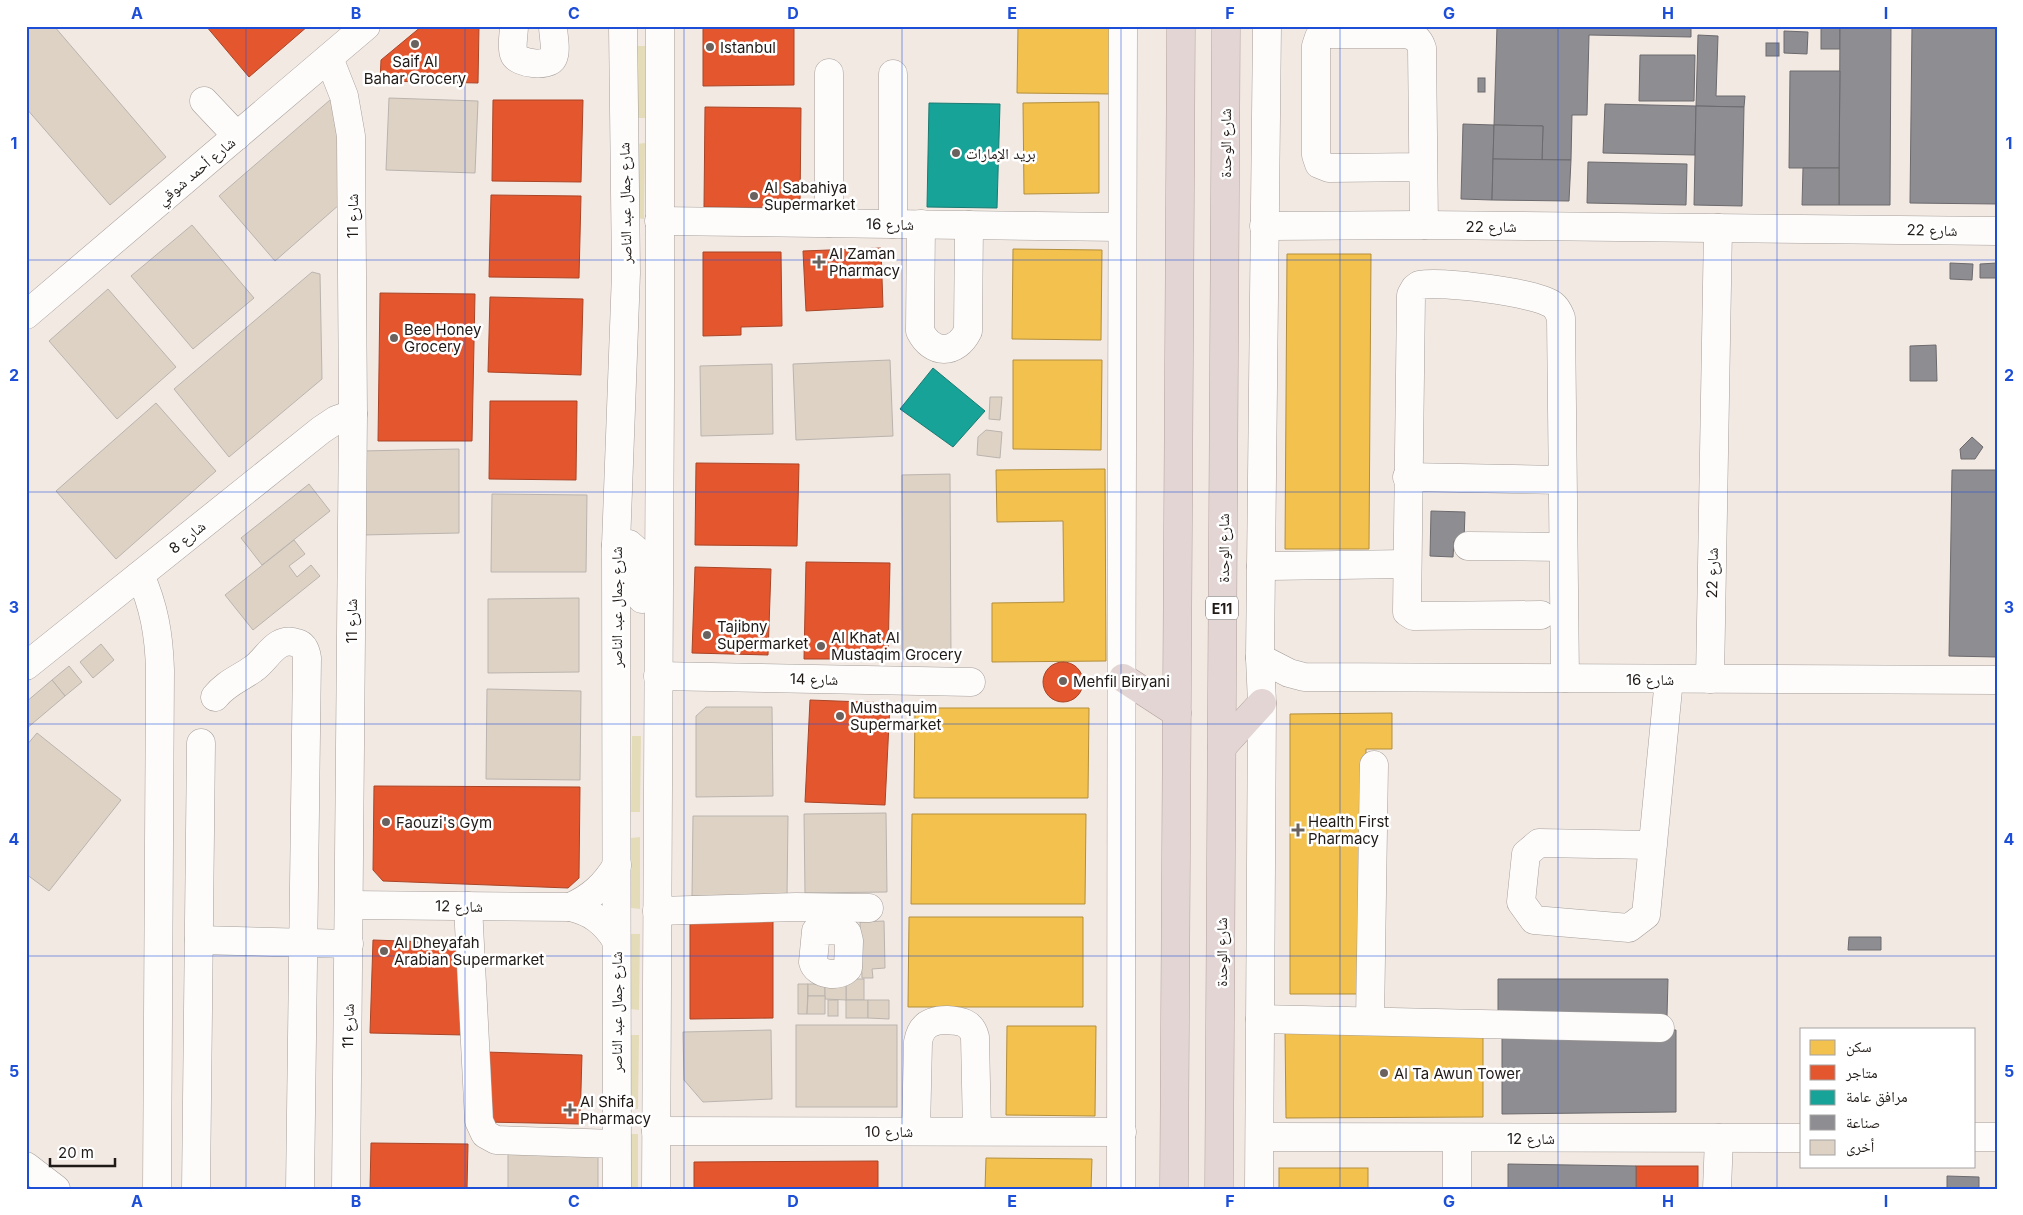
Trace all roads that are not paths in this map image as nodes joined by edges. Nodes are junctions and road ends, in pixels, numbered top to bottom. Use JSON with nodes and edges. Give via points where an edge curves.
{"nodes":[{"id":1,"x":366,"y":26,"type":"edge"},
{"id":2,"x":514,"y":26,"type":"edge"},
{"id":3,"x":553,"y":26,"type":"edge"},
{"id":4,"x":623,"y":26,"type":"edge"},
{"id":5,"x":660,"y":26,"type":"edge"},
{"id":6,"x":1123,"y":26,"type":"edge"},
{"id":7,"x":1181,"y":26,"type":"edge"},
{"id":8,"x":1226,"y":26,"type":"edge"},
{"id":9,"x":1267,"y":26,"type":"edge"},
{"id":10,"x":329,"y":58,"type":"junction"},
{"id":11,"x":829,"y":73,"type":"dead end"},
{"id":12,"x":893,"y":74,"type":"dead end"},
{"id":13,"x":204,"y":102,"type":"dead end"},
{"id":14,"x":237,"y":136,"type":"junction"},
{"id":15,"x":1423,"y":167,"type":"junction"},
{"id":16,"x":659,"y":221,"type":"junction"},
{"id":17,"x":829,"y":223,"type":"junction"},
{"id":18,"x":893,"y":224,"type":"junction"},
{"id":19,"x":921,"y":224,"type":"junction"},
{"id":20,"x":968,"y":225,"type":"junction"},
{"id":21,"x":1424,"y":225,"type":"junction"},
{"id":22,"x":1264,"y":226,"type":"junction"},
{"id":23,"x":1121,"y":227,"type":"junction"},
{"id":24,"x":1718,"y":228,"type":"junction"},
{"id":25,"x":1997,"y":231,"type":"edge"},
{"id":26,"x":626,"y":273,"type":"junction"},
{"id":27,"x":26,"y":315,"type":"edge"},
{"id":28,"x":660,"y":386,"type":"junction"},
{"id":29,"x":353,"y":414,"type":"junction"},
{"id":30,"x":1407,"y":477,"type":"junction"},
{"id":31,"x":1562,"y":480,"type":"junction"},
{"id":32,"x":616,"y":545,"type":"junction"},
{"id":33,"x":1468,"y":546,"type":"dead end"},
{"id":34,"x":1563,"y":547,"type":"junction"},
{"id":35,"x":1407,"y":564,"type":"junction"},
{"id":36,"x":1261,"y":566,"type":"junction"},
{"id":37,"x":140,"y":574,"type":"junction"},
{"id":38,"x":1542,"y":615,"type":"dead end"},
{"id":39,"x":658,"y":631,"type":"junction"},
{"id":40,"x":1260,"y":658,"type":"junction"},
{"id":41,"x":26,"y":666,"type":"edge"},
{"id":42,"x":658,"y":676,"type":"junction"},
{"id":43,"x":1304,"y":677,"type":"junction"},
{"id":44,"x":1123,"y":678,"type":"junction"},
{"id":45,"x":1565,"y":678,"type":"junction"},
{"id":46,"x":1670,"y":679,"type":"junction"},
{"id":47,"x":1710,"y":679,"type":"junction"},
{"id":48,"x":1997,"y":680,"type":"edge"},
{"id":49,"x":971,"y":682,"type":"dead end"},
{"id":50,"x":215,"y":697,"type":"dead end"},
{"id":51,"x":1262,"y":703,"type":"junction"},
{"id":52,"x":1177,"y":713,"type":"junction"},
{"id":53,"x":201,"y":743,"type":"dead end"},
{"id":54,"x":1222,"y":748,"type":"junction"},
{"id":55,"x":1374,"y":765,"type":"dead end"},
{"id":56,"x":1654,"y":845,"type":"junction"},
{"id":57,"x":617,"y":865,"type":"junction"},
{"id":58,"x":349,"y":905,"type":"junction"},
{"id":59,"x":468,"y":906,"type":"junction"},
{"id":60,"x":570,"y":907,"type":"junction"},
{"id":61,"x":796,"y":907,"type":"junction"},
{"id":62,"x":869,"y":908,"type":"dead end"},
{"id":63,"x":657,"y":911,"type":"junction"},
{"id":64,"x":816,"y":930,"type":"dead end"},
{"id":65,"x":199,"y":940,"type":"junction"},
{"id":66,"x":616,"y":940,"type":"junction"},
{"id":67,"x":303,"y":943,"type":"junction"},
{"id":68,"x":349,"y":944,"type":"junction"},
{"id":69,"x":1260,"y":1019,"type":"junction"},
{"id":70,"x":1370,"y":1022,"type":"junction"},
{"id":71,"x":1660,"y":1028,"type":"dead end"},
{"id":72,"x":656,"y":1131,"type":"junction"},
{"id":73,"x":916,"y":1131,"type":"junction"},
{"id":74,"x":977,"y":1131,"type":"junction"},
{"id":75,"x":1122,"y":1132,"type":"junction"},
{"id":76,"x":1260,"y":1137,"type":"junction"},
{"id":77,"x":1976,"y":1137,"type":"edge"},
{"id":78,"x":1997,"y":1137,"type":"edge"},
{"id":79,"x":1456,"y":1138,"type":"junction"},
{"id":80,"x":1719,"y":1138,"type":"junction"},
{"id":81,"x":1800,"y":1138,"type":"edge"},
{"id":82,"x":616,"y":1144,"type":"junction"},
{"id":83,"x":26,"y":1166,"type":"edge"},
{"id":84,"x":56,"y":1189,"type":"edge"},
{"id":85,"x":158,"y":1189,"type":"edge"},
{"id":86,"x":196,"y":1189,"type":"edge"},
{"id":87,"x":300,"y":1189,"type":"edge"},
{"id":88,"x":346,"y":1189,"type":"edge"},
{"id":89,"x":616,"y":1189,"type":"edge"},
{"id":90,"x":656,"y":1189,"type":"edge"},
{"id":91,"x":1121,"y":1189,"type":"edge"},
{"id":92,"x":1174,"y":1189,"type":"edge"},
{"id":93,"x":1219,"y":1189,"type":"edge"},
{"id":94,"x":1258,"y":1189,"type":"edge"},
{"id":95,"x":1457,"y":1189,"type":"edge"},
{"id":96,"x":1717,"y":1189,"type":"edge"}],
"edges":[{"from":1,"to":10,"type":"street","name":"شارع أحمد شوقي"},
{"from":2,"to":3,"type":"street","via":[[515,57],[522,62],[545,63],[554,57]]},
{"from":4,"to":26,"type":"street","name":"شارع جمال عبد الناصر"},
{"from":5,"to":16,"type":"street"},
{"from":6,"to":23,"type":"street"},
{"from":7,"to":52,"type":"highway"},
{"from":8,"to":54,"type":"highway","name":"شارع الوحدة","number":"E11"},
{"from":9,"to":22,"type":"street"},
{"from":10,"to":14,"type":"street","name":"شارع أحمد شوقي"},
{"from":10,"to":29,"type":"street","name":"شارع 11","via":[[344,96],[351,136]]},
{"from":11,"to":17,"type":"street"},
{"from":12,"to":18,"type":"street"},
{"from":13,"to":14,"type":"street"},
{"from":14,"to":27,"type":"street","name":"شارع أحمد شوقي"},
{"from":15,"to":15,"type":"street","via":[[1422,48],[1416,37],[1404,34],[1328,34],[1319,38],[1316,46],[1316,155],[1319,164],[1329,168]]},
{"from":15,"to":21,"type":"street"},
{"from":16,"to":17,"type":"street","name":"شارع 16"},
{"from":16,"to":28,"type":"street"},
{"from":17,"to":18,"type":"street","name":"شارع 16"},
{"from":18,"to":19,"type":"street","name":"شارع 16"},
{"from":19,"to":20,"type":"street","name":"شارع 16"},
{"from":19,"to":20,"type":"street","via":[[920,331],[929,344],[944,349],[959,344],[968,331]]},
{"from":20,"to":23,"type":"street","name":"شارع 16"},
{"from":21,"to":22,"type":"street","name":"شارع 22"},
{"from":21,"to":24,"type":"street","name":"شارع 22"},
{"from":22,"to":36,"type":"street"},
{"from":23,"to":44,"type":"street"},
{"from":24,"to":25,"type":"street","name":"شارع 22"},
{"from":24,"to":47,"type":"street","name":"شارع 22"},
{"from":26,"to":28,"type":"street","via":[[636,300],[636,389],[641,394],[652,395]]},
{"from":26,"to":32,"type":"street","name":"شارع جمال عبد الناصر"},
{"from":28,"to":39,"type":"street"},
{"from":29,"to":37,"type":"street","name":"شارع 8","via":[[321,430]]},
{"from":29,"to":58,"type":"street","name":"شارع 11"},
{"from":30,"to":31,"type":"street"},
{"from":30,"to":31,"type":"street","via":[[1411,296],[1415,288],[1424,284],[1508,292],[1546,301],[1559,310]]},
{"from":30,"to":35,"type":"street"},
{"from":31,"to":34,"type":"street"},
{"from":32,"to":39,"type":"street","via":[[629,544],[638,552],[644,613]]},
{"from":32,"to":57,"type":"street","name":"شارع جمال عبد الناصر"},
{"from":33,"to":34,"type":"street"},
{"from":34,"to":45,"type":"street"},
{"from":35,"to":36,"type":"street"},
{"from":35,"to":38,"type":"street","via":[[1406,609],[1410,616]]},
{"from":36,"to":40,"type":"street"},
{"from":37,"to":41,"type":"street","name":"شارع 8"},
{"from":37,"to":85,"type":"street","via":[[158,631],[160,670]]},
{"from":39,"to":42,"type":"street"},
{"from":40,"to":43,"type":"street","name":"شارع 16"},
{"from":40,"to":51,"type":"street"},
{"from":42,"to":49,"type":"street","name":"شارع 14"},
{"from":42,"to":63,"type":"street"},
{"from":43,"to":45,"type":"street","name":"شارع 16"},
{"from":43,"to":51,"type":"street"},
{"from":44,"to":52,"type":"highway"},
{"from":44,"to":75,"type":"street"},
{"from":45,"to":46,"type":"street","name":"شارع 16"},
{"from":46,"to":47,"type":"street","name":"شارع 16"},
{"from":46,"to":56,"type":"street"},
{"from":47,"to":48,"type":"street","name":"شارع 16"},
{"from":50,"to":67,"type":"street","via":[[228,683],[258,665],[278,645],[295,642],[304,648],[307,658]]},
{"from":51,"to":54,"type":"highway"},
{"from":51,"to":69,"type":"street"},
{"from":52,"to":92,"type":"highway"},
{"from":53,"to":65,"type":"street"},
{"from":54,"to":93,"type":"highway","name":"شارع الوحدة","number":"E11"},
{"from":55,"to":70,"type":"street"},
{"from":56,"to":56,"type":"street","via":[[1646,915],[1629,928],[1534,920],[1521,902],[1526,854],[1539,843]]},
{"from":57,"to":60,"type":"street","via":[[602,886]]},
{"from":57,"to":66,"type":"street","name":"شارع جمال عبد الناصر"},
{"from":58,"to":59,"type":"street","name":"شارع 12"},
{"from":58,"to":68,"type":"street","name":"شارع 11"},
{"from":59,"to":60,"type":"street","name":"شارع 12"},
{"from":59,"to":82,"type":"street","via":[[479,1121],[485,1134],[496,1140]]},
{"from":60,"to":66,"type":"street","name":"شارع 12","via":[[597,918]]},
{"from":61,"to":62,"type":"street"},
{"from":61,"to":63,"type":"street"},
{"from":61,"to":64,"type":"street","via":[[797,919]]},
{"from":63,"to":72,"type":"street"},
{"from":65,"to":67,"type":"street"},
{"from":65,"to":86,"type":"street"},
{"from":66,"to":82,"type":"street","name":"شارع جمال عبد الناصر"},
{"from":67,"to":68,"type":"street"},
{"from":67,"to":87,"type":"street"},
{"from":68,"to":88,"type":"street","name":"شارع 11"},
{"from":69,"to":70,"type":"street"},
{"from":69,"to":76,"type":"street"},
{"from":70,"to":71,"type":"street"},
{"from":72,"to":73,"type":"street","name":"شارع 10"},
{"from":72,"to":90,"type":"street"},
{"from":73,"to":74,"type":"street","name":"شارع 10"},
{"from":73,"to":74,"type":"street","via":[[918,1042],[923,1028],[935,1020],[963,1021],[974,1030]]},
{"from":74,"to":75,"type":"street","name":"شارع 10"},
{"from":75,"to":91,"type":"street"},
{"from":76,"to":79,"type":"street","name":"شارع 12"},
{"from":76,"to":94,"type":"street"},
{"from":77,"to":78,"type":"street"},
{"from":79,"to":80,"type":"street","name":"شارع 12"},
{"from":79,"to":95,"type":"street"},
{"from":80,"to":81,"type":"street","name":"شارع 12"},
{"from":80,"to":96,"type":"street"},
{"from":82,"to":89,"type":"street","name":"شارع جمال عبد الناصر"},
{"from":83,"to":84,"type":"street"}]}
